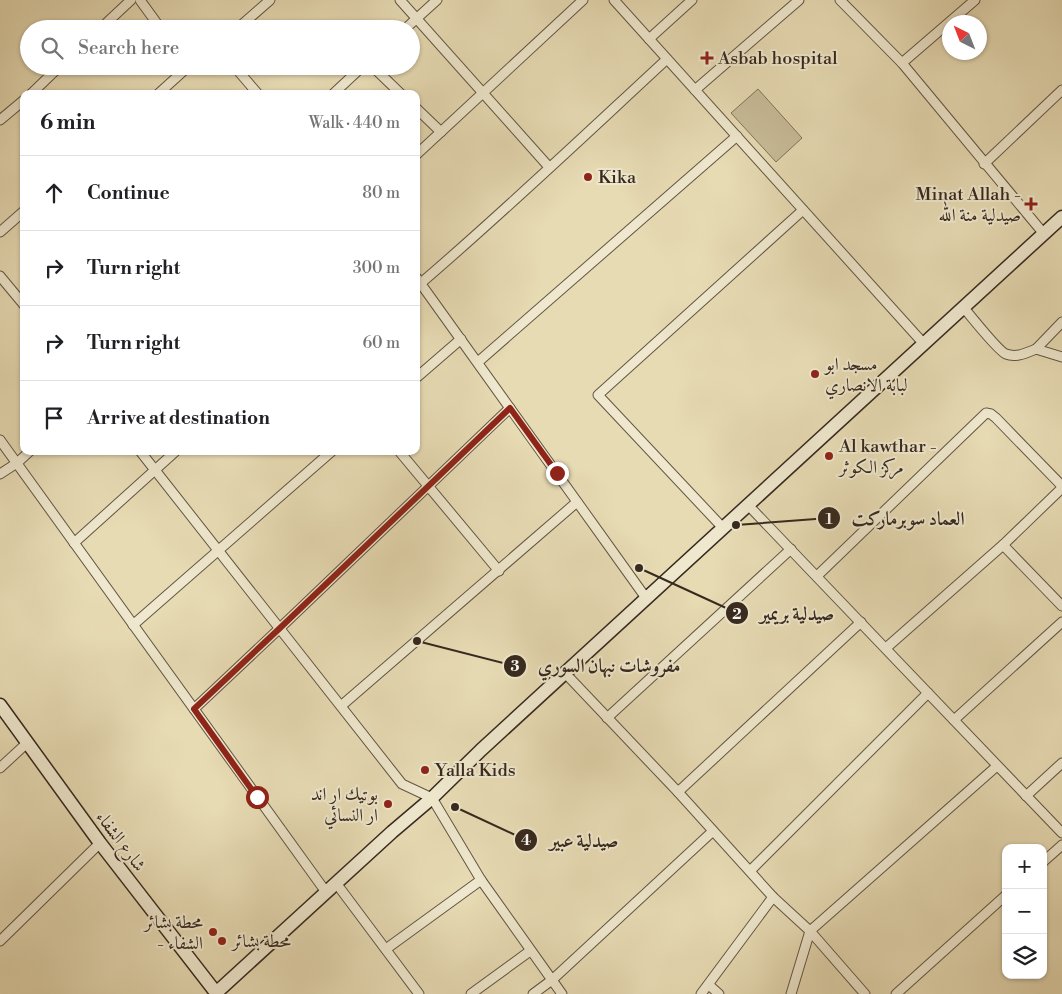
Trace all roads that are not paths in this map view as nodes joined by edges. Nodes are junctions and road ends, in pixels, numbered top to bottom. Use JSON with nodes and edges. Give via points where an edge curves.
{"nodes":[{"id":1,"x":131,"y":0,"type":"edge"},
{"id":2,"x":140,"y":0,"type":"edge"},
{"id":3,"x":270,"y":0,"type":"edge"},
{"id":4,"x":400,"y":0,"type":"edge"},
{"id":5,"x":437,"y":0,"type":"edge"},
{"id":6,"x":583,"y":0,"type":"edge"},
{"id":7,"x":614,"y":0,"type":"edge"},
{"id":8,"x":692,"y":0,"type":"edge"},
{"id":9,"x":799,"y":0,"type":"edge"},
{"id":10,"x":840,"y":0,"type":"edge"},
{"id":11,"x":975,"y":0,"type":"edge"},
{"id":12,"x":417,"y":18,"type":"joint"},
{"id":13,"x":110,"y":20,"type":"edge"},
{"id":14,"x":155,"y":20,"type":"edge"},
{"id":15,"x":247,"y":20,"type":"edge"},
{"id":16,"x":420,"y":21,"type":"edge"},
{"id":17,"x":649,"y":39,"type":"junction"},
{"id":18,"x":667,"y":59,"type":"junction"},
{"id":19,"x":902,"y":64,"type":"junction"},
{"id":20,"x":51,"y":75,"type":"edge"},
{"id":21,"x":179,"y":75,"type":"edge"},
{"id":22,"x":242,"y":75,"type":"edge"},
{"id":23,"x":354,"y":75,"type":"edge"},
{"id":24,"x":381,"y":75,"type":"edge"},
{"id":25,"x":35,"y":90,"type":"edge"},
{"id":26,"x":162,"y":90,"type":"edge"},
{"id":27,"x":255,"y":90,"type":"edge"},
{"id":28,"x":337,"y":90,"type":"edge"},
{"id":29,"x":397,"y":90,"type":"edge"},
{"id":30,"x":696,"y":90,"type":"junction"},
{"id":31,"x":1062,"y":90,"type":"edge"},
{"id":32,"x":483,"y":93,"type":"junction"},
{"id":33,"x":20,"y":103,"type":"edge"},
{"id":34,"x":420,"y":112,"type":"edge"},
{"id":35,"x":0,"y":120,"type":"edge"},
{"id":36,"x":441,"y":132,"type":"junction"},
{"id":37,"x":737,"y":136,"type":"junction"},
{"id":38,"x":420,"y":151,"type":"edge"},
{"id":39,"x":984,"y":164,"type":"junction"},
{"id":40,"x":549,"y":167,"type":"junction"},
{"id":41,"x":803,"y":210,"type":"junction"},
{"id":42,"x":1062,"y":217,"type":"edge"},
{"id":43,"x":20,"y":218,"type":"edge"},
{"id":44,"x":0,"y":232,"type":"edge"},
{"id":45,"x":1044,"y":234,"type":"junction"},
{"id":46,"x":0,"y":276,"type":"edge"},
{"id":47,"x":420,"y":279,"type":"edge"},
{"id":48,"x":420,"y":281,"type":"edge"},
{"id":49,"x":20,"y":300,"type":"edge"},
{"id":50,"x":963,"y":307,"type":"junction"},
{"id":51,"x":1062,"y":322,"type":"edge"},
{"id":52,"x":461,"y":339,"type":"junction"},
{"id":53,"x":924,"y":344,"type":"junction"},
{"id":54,"x":1036,"y":349,"type":"junction"},
{"id":55,"x":1062,"y":357,"type":"edge"},
{"id":56,"x":478,"y":362,"type":"junction"},
{"id":57,"x":420,"y":375,"type":"edge"},
{"id":58,"x":510,"y":408,"type":"junction"},
{"id":59,"x":0,"y":440,"type":"edge"},
{"id":60,"x":26,"y":455,"type":"edge"},
{"id":61,"x":143,"y":455,"type":"edge"},
{"id":62,"x":172,"y":455,"type":"edge"},
{"id":63,"x":327,"y":455,"type":"edge"},
{"id":64,"x":402,"y":455,"type":"edge"},
{"id":65,"x":17,"y":463,"type":"junction"},
{"id":66,"x":155,"y":470,"type":"junction"},
{"id":67,"x":0,"y":474,"type":"edge"},
{"id":68,"x":428,"y":486,"type":"junction"},
{"id":69,"x":1062,"y":487,"type":"edge"},
{"id":70,"x":577,"y":502,"type":"junction"},
{"id":71,"x":748,"y":505,"type":"junction"},
{"id":72,"x":723,"y":528,"type":"junction"},
{"id":73,"x":74,"y":543,"type":"junction"},
{"id":74,"x":1003,"y":545,"type":"junction"},
{"id":75,"x":791,"y":549,"type":"junction"},
{"id":76,"x":218,"y":550,"type":"junction"},
{"id":77,"x":499,"y":570,"type":"junction"},
{"id":78,"x":817,"y":576,"type":"junction"},
{"id":79,"x":646,"y":598,"type":"junction"},
{"id":80,"x":1062,"y":606,"type":"edge"},
{"id":81,"x":861,"y":622,"type":"junction"},
{"id":82,"x":1062,"y":622,"type":"edge"},
{"id":83,"x":133,"y":625,"type":"junction"},
{"id":84,"x":280,"y":628,"type":"junction"},
{"id":85,"x":886,"y":648,"type":"junction"},
{"id":86,"x":565,"y":673,"type":"junction"},
{"id":87,"x":928,"y":693,"type":"junction"},
{"id":88,"x":0,"y":705,"type":"edge"},
{"id":89,"x":341,"y":706,"type":"junction"},
{"id":90,"x":194,"y":709,"type":"junction"},
{"id":91,"x":607,"y":718,"type":"junction"},
{"id":92,"x":954,"y":720,"type":"junction"},
{"id":93,"x":28,"y":743,"type":"junction"},
{"id":94,"x":1062,"y":763,"type":"edge"},
{"id":95,"x":998,"y":766,"type":"junction"},
{"id":96,"x":0,"y":768,"type":"edge"},
{"id":97,"x":678,"y":792,"type":"junction"},
{"id":98,"x":1026,"y":796,"type":"junction"},
{"id":99,"x":432,"y":798,"type":"junction"},
{"id":100,"x":713,"y":831,"type":"junction"},
{"id":101,"x":1062,"y":833,"type":"edge"},
{"id":102,"x":100,"y":843,"type":"junction"},
{"id":103,"x":1062,"y":845,"type":"edge"},
{"id":104,"x":1047,"y":858,"type":"edge"},
{"id":105,"x":750,"y":870,"type":"junction"},
{"id":106,"x":481,"y":880,"type":"junction"},
{"id":107,"x":336,"y":883,"type":"junction"},
{"id":108,"x":326,"y":892,"type":"junction"},
{"id":109,"x":772,"y":897,"type":"junction"},
{"id":110,"x":1002,"y":899,"type":"edge"},
{"id":111,"x":810,"y":931,"type":"junction"},
{"id":112,"x":0,"y":941,"type":"edge"},
{"id":113,"x":386,"y":949,"type":"junction"},
{"id":114,"x":530,"y":951,"type":"junction"},
{"id":115,"x":552,"y":980,"type":"junction"},
{"id":116,"x":709,"y":985,"type":"junction"},
{"id":117,"x":212,"y":992,"type":"edge"},
{"id":118,"x":419,"y":994,"type":"edge"},
{"id":119,"x":471,"y":994,"type":"edge"},
{"id":120,"x":532,"y":994,"type":"edge"},
{"id":121,"x":562,"y":994,"type":"edge"},
{"id":122,"x":701,"y":994,"type":"edge"},
{"id":123,"x":719,"y":994,"type":"edge"},
{"id":124,"x":791,"y":994,"type":"edge"},
{"id":125,"x":865,"y":994,"type":"edge"},
{"id":126,"x":896,"y":994,"type":"edge"}],
"edges":[{"from":1,"to":13,"type":"street"},
{"from":2,"to":14,"type":"street"},
{"from":3,"to":15,"type":"street"},
{"from":4,"to":12,"type":"street"},
{"from":5,"to":12,"type":"street"},
{"from":6,"to":32,"type":"street"},
{"from":7,"to":17,"type":"street"},
{"from":8,"to":17,"type":"street"},
{"from":9,"to":30,"type":"street"},
{"from":10,"to":19,"type":"street"},
{"from":11,"to":19,"type":"street"},
{"from":16,"to":32,"type":"street"},
{"from":17,"to":18,"type":"street"},
{"from":18,"to":30,"type":"street"},
{"from":18,"to":40,"type":"street"},
{"from":19,"to":39,"type":"street"},
{"from":20,"to":25,"type":"street"},
{"from":21,"to":26,"type":"street"},
{"from":22,"to":27,"type":"street"},
{"from":23,"to":28,"type":"street"},
{"from":24,"to":29,"type":"street"},
{"from":30,"to":37,"type":"street"},
{"from":31,"to":39,"type":"street"},
{"from":32,"to":36,"type":"street"},
{"from":32,"to":40,"type":"street"},
{"from":33,"to":35,"type":"street"},
{"from":34,"to":36,"type":"street"},
{"from":36,"to":38,"type":"street"},
{"from":37,"to":41,"type":"street"},
{"from":37,"to":56,"type":"street"},
{"from":39,"to":45,"type":"street"},
{"from":40,"to":47,"type":"street","via":[[496,219]]},
{"from":41,"to":53,"type":"street"},
{"from":41,"to":72,"type":"street","via":[[598,395]]},
{"from":42,"to":45,"type":"street"},
{"from":43,"to":44,"type":"street"},
{"from":45,"to":50,"type":"street"},
{"from":46,"to":49,"type":"street"},
{"from":48,"to":52,"type":"street"},
{"from":50,"to":53,"type":"street"},
{"from":50,"to":54,"type":"street","via":[[1004,353],[1025,354]]},
{"from":51,"to":54,"type":"street"},
{"from":52,"to":56,"type":"street"},
{"from":52,"to":57,"type":"street"},
{"from":53,"to":71,"type":"street"},
{"from":54,"to":55,"type":"street"},
{"from":56,"to":58,"type":"street"},
{"from":58,"to":68,"type":"street"},
{"from":58,"to":70,"type":"street"},
{"from":59,"to":65,"type":"street"},
{"from":60,"to":65,"type":"street"},
{"from":61,"to":66,"type":"street"},
{"from":62,"to":66,"type":"street"},
{"from":63,"to":76,"type":"street"},
{"from":64,"to":68,"type":"street"},
{"from":65,"to":67,"type":"street"},
{"from":65,"to":73,"type":"street"},
{"from":66,"to":73,"type":"street"},
{"from":66,"to":76,"type":"street"},
{"from":68,"to":77,"type":"street"},
{"from":68,"to":84,"type":"street"},
{"from":69,"to":74,"type":"street"},
{"from":69,"to":78,"type":"street","via":[[996,418],[986,414]]},
{"from":70,"to":77,"type":"street"},
{"from":70,"to":79,"type":"street"},
{"from":71,"to":72,"type":"street"},
{"from":71,"to":75,"type":"street"},
{"from":72,"to":79,"type":"street"},
{"from":73,"to":83,"type":"street"},
{"from":74,"to":80,"type":"street"},
{"from":74,"to":85,"type":"street"},
{"from":75,"to":78,"type":"street"},
{"from":75,"to":91,"type":"street"},
{"from":76,"to":83,"type":"street"},
{"from":76,"to":84,"type":"street"},
{"from":77,"to":89,"type":"street"},
{"from":78,"to":81,"type":"street"},
{"from":79,"to":86,"type":"street"},
{"from":81,"to":85,"type":"street"},
{"from":81,"to":97,"type":"street"},
{"from":82,"to":92,"type":"street"},
{"from":83,"to":90,"type":"street"},
{"from":84,"to":89,"type":"street"},
{"from":84,"to":90,"type":"street"},
{"from":85,"to":87,"type":"street"},
{"from":86,"to":91,"type":"street"},
{"from":86,"to":99,"type":"street"},
{"from":87,"to":92,"type":"street"},
{"from":87,"to":105,"type":"street"},
{"from":88,"to":93,"type":"street","name":"شارع الشفاء"},
{"from":89,"to":99,"type":"street","via":[[402,784]]},
{"from":90,"to":108,"type":"street"},
{"from":91,"to":97,"type":"street"},
{"from":92,"to":95,"type":"street"},
{"from":93,"to":96,"type":"street"},
{"from":93,"to":102,"type":"street","name":"شارع الشفاء"},
{"from":94,"to":98,"type":"street"},
{"from":95,"to":98,"type":"street"},
{"from":95,"to":111,"type":"street"},
{"from":97,"to":100,"type":"street"},
{"from":98,"to":101,"type":"street"},
{"from":99,"to":106,"type":"street"},
{"from":99,"to":107,"type":"street"},
{"from":100,"to":105,"type":"street"},
{"from":100,"to":115,"type":"street"},
{"from":102,"to":112,"type":"street"},
{"from":102,"to":117,"type":"street","name":"شارع الشفاء"},
{"from":103,"to":104,"type":"street"},
{"from":105,"to":109,"type":"street"},
{"from":106,"to":113,"type":"street"},
{"from":106,"to":114,"type":"street"},
{"from":107,"to":108,"type":"street"},
{"from":107,"to":113,"type":"street"},
{"from":108,"to":117,"type":"street"},
{"from":109,"to":111,"type":"street"},
{"from":109,"to":116,"type":"street"},
{"from":110,"to":126,"type":"street"},
{"from":111,"to":124,"type":"street"},
{"from":111,"to":125,"type":"street"},
{"from":113,"to":118,"type":"street"},
{"from":114,"to":115,"type":"street"},
{"from":114,"to":119,"type":"street"},
{"from":115,"to":120,"type":"street"},
{"from":115,"to":121,"type":"street"},
{"from":116,"to":122,"type":"street"},
{"from":116,"to":123,"type":"street"}]}
